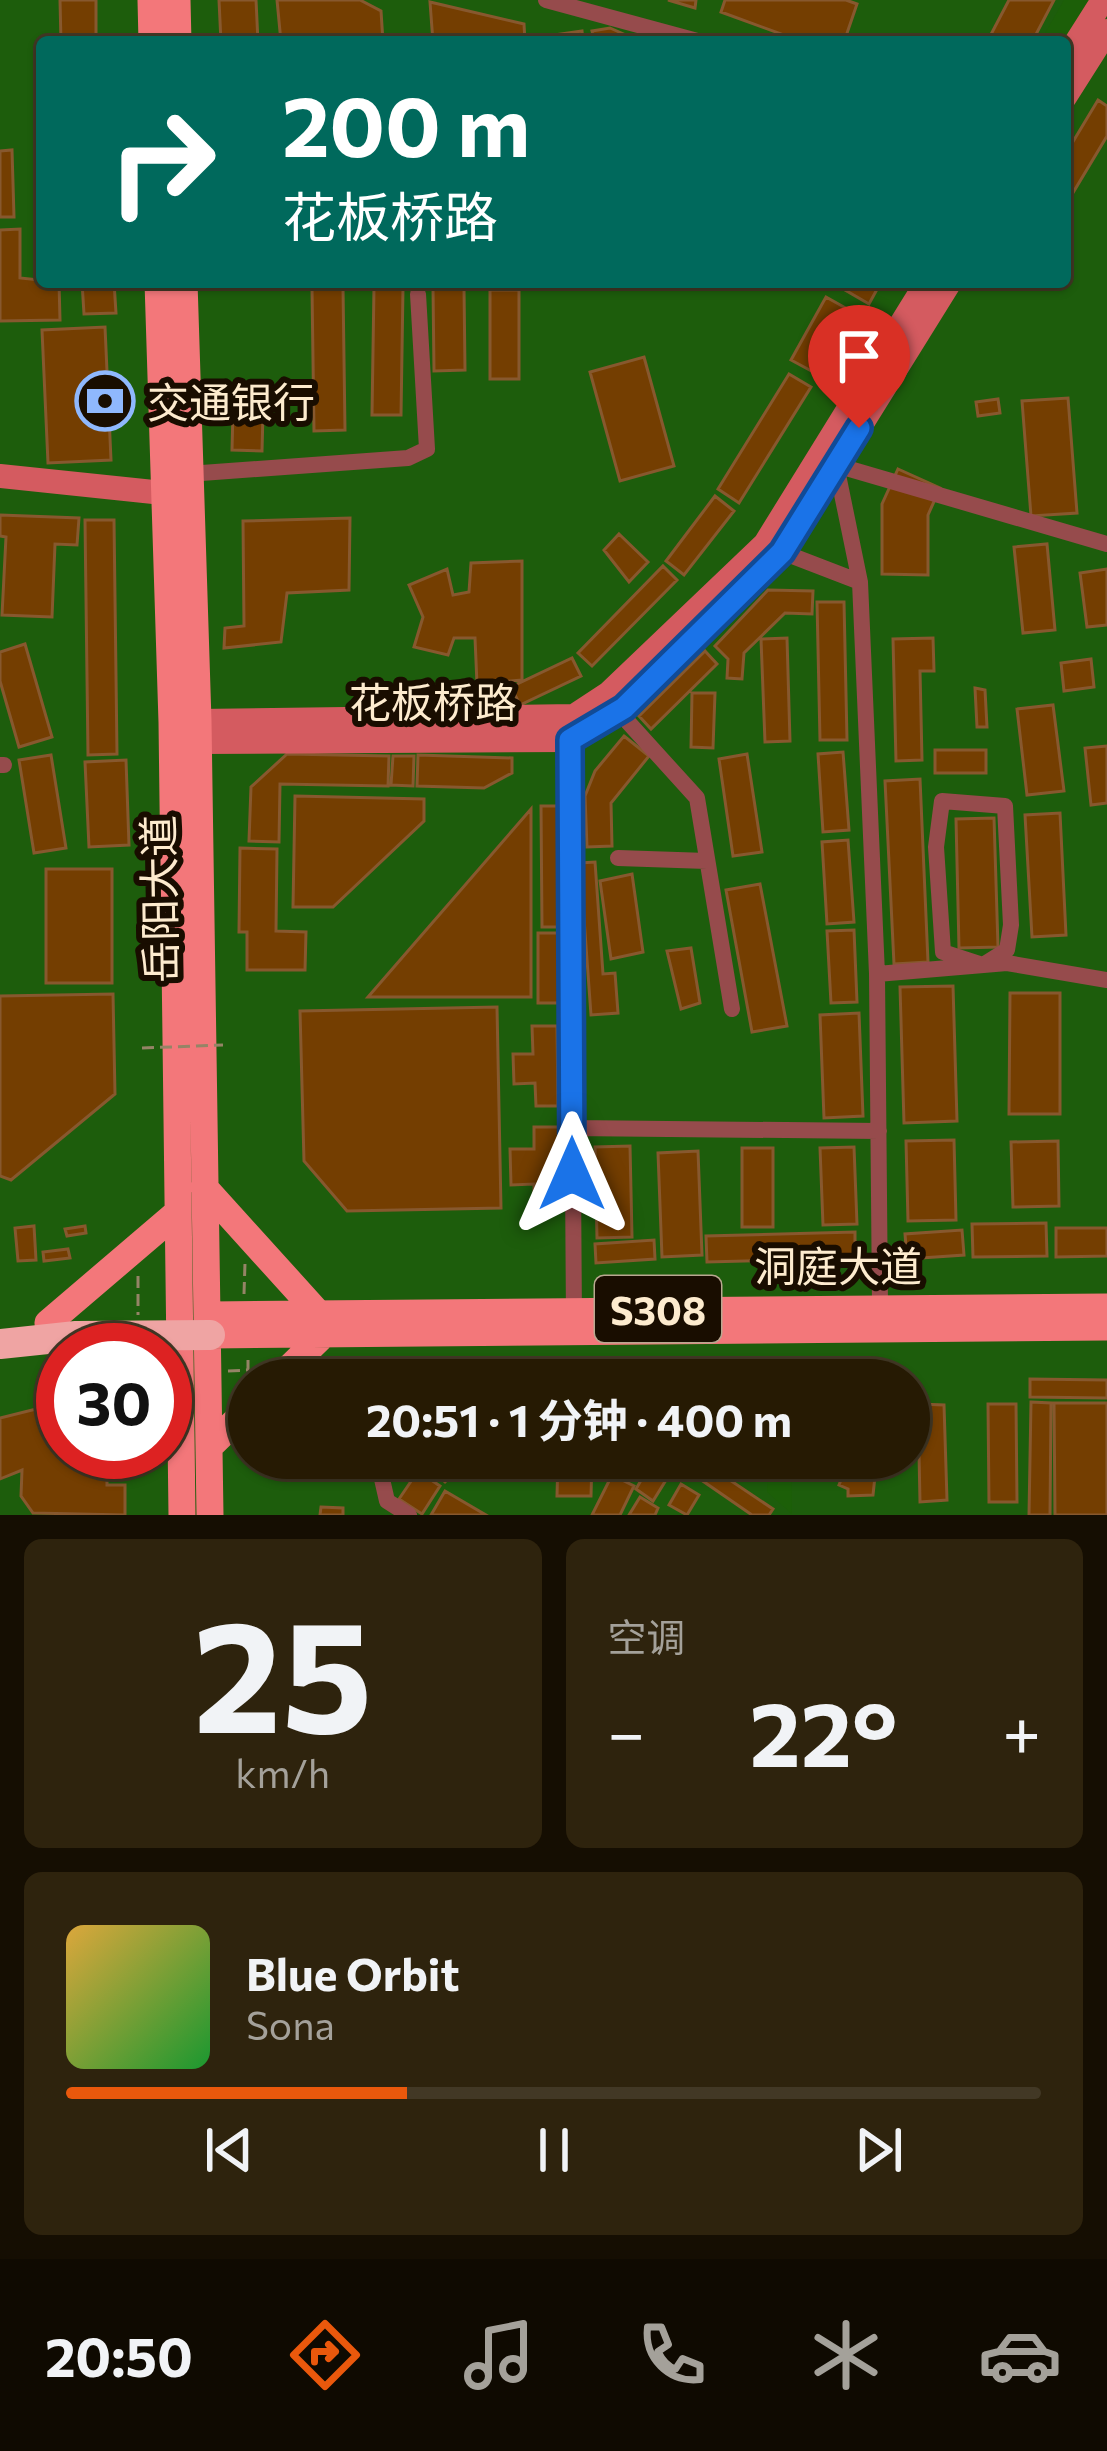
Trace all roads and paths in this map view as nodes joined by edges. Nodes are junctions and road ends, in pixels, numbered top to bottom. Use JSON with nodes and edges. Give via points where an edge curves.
{"nodes":[{"id":1,"x":151,"y":0,"type":"edge"},
{"id":2,"x":177,"y":0,"type":"edge"},
{"id":3,"x":546,"y":0,"type":"edge"},
{"id":4,"x":1103,"y":0,"type":"edge"},
{"id":5,"x":1107,"y":31,"type":"edge"},
{"id":6,"x":152,"y":36,"type":"edge"},
{"id":7,"x":178,"y":36,"type":"edge"},
{"id":8,"x":679,"y":36,"type":"edge"},
{"id":9,"x":1071,"y":51,"type":"edge"},
{"id":10,"x":1071,"y":88,"type":"edge"},
{"id":11,"x":158,"y":288,"type":"edge"},
{"id":12,"x":184,"y":288,"type":"edge"},
{"id":13,"x":923,"y":288,"type":"edge"},
{"id":14,"x":946,"y":288,"type":"edge"},
{"id":15,"x":418,"y":294,"type":"dead end"},
{"id":16,"x":836,"y":465,"type":"junction"},
{"id":17,"x":188,"y":474,"type":"junction"},
{"id":18,"x":0,"y":476,"type":"edge"},
{"id":19,"x":163,"y":493,"type":"junction"},
{"id":20,"x":1107,"y":544,"type":"edge"},
{"id":21,"x":782,"y":552,"type":"junction"},
{"id":22,"x":860,"y":582,"type":"junction"},
{"id":23,"x":618,"y":711,"type":"junction"},
{"id":24,"x":198,"y":732,"type":"junction"},
{"id":25,"x":570,"y":740,"type":"junction"},
{"id":26,"x":618,"y":858,"type":"dead end"},
{"id":27,"x":707,"y":861,"type":"junction"},
{"id":28,"x":983,"y":965,"type":"junction"},
{"id":29,"x":877,"y":974,"type":"junction"},
{"id":30,"x":1107,"y":980,"type":"edge"},
{"id":31,"x":732,"y":1009,"type":"dead end"},
{"id":32,"x":224,"y":1045,"type":"dead end"},
{"id":33,"x":142,"y":1048,"type":"dead end"},
{"id":34,"x":572,"y":1128,"type":"junction"},
{"id":35,"x":879,"y":1132,"type":"junction"},
{"id":36,"x":204,"y":1187,"type":"junction"},
{"id":37,"x":178,"y":1212,"type":"junction"},
{"id":38,"x":880,"y":1306,"type":"junction"},
{"id":39,"x":1107,"y":1306,"type":"edge"},
{"id":40,"x":574,"y":1320,"type":"junction"},
{"id":41,"x":55,"y":1323,"type":"edge"},
{"id":42,"x":321,"y":1323,"type":"junction"},
{"id":43,"x":192,"y":1325,"type":"edge"},
{"id":44,"x":196,"y":1325,"type":"junction"},
{"id":45,"x":1107,"y":1327,"type":"edge"},
{"id":46,"x":0,"y":1329,"type":"edge"},
{"id":47,"x":36,"y":1331,"type":"edge"},
{"id":48,"x":36,"y":1334,"type":"edge"},
{"id":49,"x":0,"y":1344,"type":"edge"},
{"id":50,"x":192,"y":1344,"type":"edge"},
{"id":51,"x":299,"y":1359,"type":"edge"},
{"id":52,"x":228,"y":1428,"type":"edge"},
{"id":53,"x":209,"y":1447,"type":"junction"},
{"id":54,"x":178,"y":1479,"type":"edge"},
{"id":55,"x":382,"y":1479,"type":"edge"},
{"id":56,"x":182,"y":1515,"type":"edge"},
{"id":57,"x":210,"y":1515,"type":"edge"},
{"id":58,"x":409,"y":1515,"type":"edge"}],
"edges":[{"from":1,"to":6,"type":"main road"},
{"from":2,"to":7,"type":"main road"},
{"from":3,"to":8,"type":"street"},
{"from":4,"to":9,"type":"street"},
{"from":5,"to":10,"type":"street"},
{"from":11,"to":19,"type":"main road","name":"岳阳大道"},
{"from":12,"to":17,"type":"main road","name":"岳阳大道"},
{"from":13,"to":24,"type":"street","name":"花板桥路","via":[[765,544],[609,693],[574,716]]},
{"from":14,"to":16,"type":"street","name":"花板桥路"},
{"from":15,"to":17,"type":"street","via":[[427,449],[408,458]]},
{"from":16,"to":20,"type":"street"},
{"from":16,"to":21,"type":"street","name":"花板桥路"},
{"from":16,"to":22,"type":"street"},
{"from":17,"to":24,"type":"main road","name":"岳阳大道"},
{"from":18,"to":19,"type":"street"},
{"from":19,"to":37,"type":"main road","name":"岳阳大道"},
{"from":21,"to":22,"type":"street"},
{"from":21,"to":23,"type":"street","name":"花板桥路"},
{"from":22,"to":29,"type":"street"},
{"from":23,"to":25,"type":"street","name":"花板桥路"},
{"from":23,"to":27,"type":"street","via":[[697,798]]},
{"from":24,"to":25,"type":"street","name":"花板桥路"},
{"from":24,"to":36,"type":"main road","name":"岳阳大道"},
{"from":25,"to":34,"type":"street"},
{"from":26,"to":27,"type":"street"},
{"from":27,"to":31,"type":"street"},
{"from":28,"to":28,"type":"street","via":[[1007,950],[1012,925],[1005,806],[942,801],[936,847],[943,952]]},
{"from":28,"to":29,"type":"street"},
{"from":28,"to":30,"type":"street"},
{"from":29,"to":35,"type":"street"},
{"from":32,"to":33,"type":"path","bridge":true},
{"from":34,"to":35,"type":"street"},
{"from":34,"to":40,"type":"street"},
{"from":35,"to":38,"type":"street"},
{"from":36,"to":42,"type":"main road"},
{"from":36,"to":44,"type":"main road","name":"岳阳大道"},
{"from":37,"to":41,"type":"main road"},
{"from":37,"to":44,"type":"main road","name":"岳阳大道"},
{"from":38,"to":39,"type":"main road","name":"洞庭大道","number":"S308"},
{"from":38,"to":40,"type":"main road","name":"洞庭大道","number":"S308"},
{"from":40,"to":42,"type":"main road","name":"洞庭大道","number":"S308"},
{"from":40,"to":45,"type":"main road","name":"洞庭大道","number":"S308"},
{"from":42,"to":44,"type":"main road","name":"洞庭大道","number":"S308"},
{"from":42,"to":51,"type":"main road"},
{"from":43,"to":44,"type":"highway","number":"S308"},
{"from":44,"to":50,"type":"main road","name":"岳阳大道"},
{"from":44,"to":53,"type":"main road","name":"岳阳大道"},
{"from":46,"to":47,"type":"highway","number":"S308"},
{"from":48,"to":49,"type":"highway","number":"S308"},
{"from":52,"to":53,"type":"main road"},
{"from":53,"to":57,"type":"main road","name":"岳阳大道"},
{"from":54,"to":56,"type":"main road","name":"岳阳大道"},
{"from":55,"to":58,"type":"street","via":[[388,1502]]}]}
